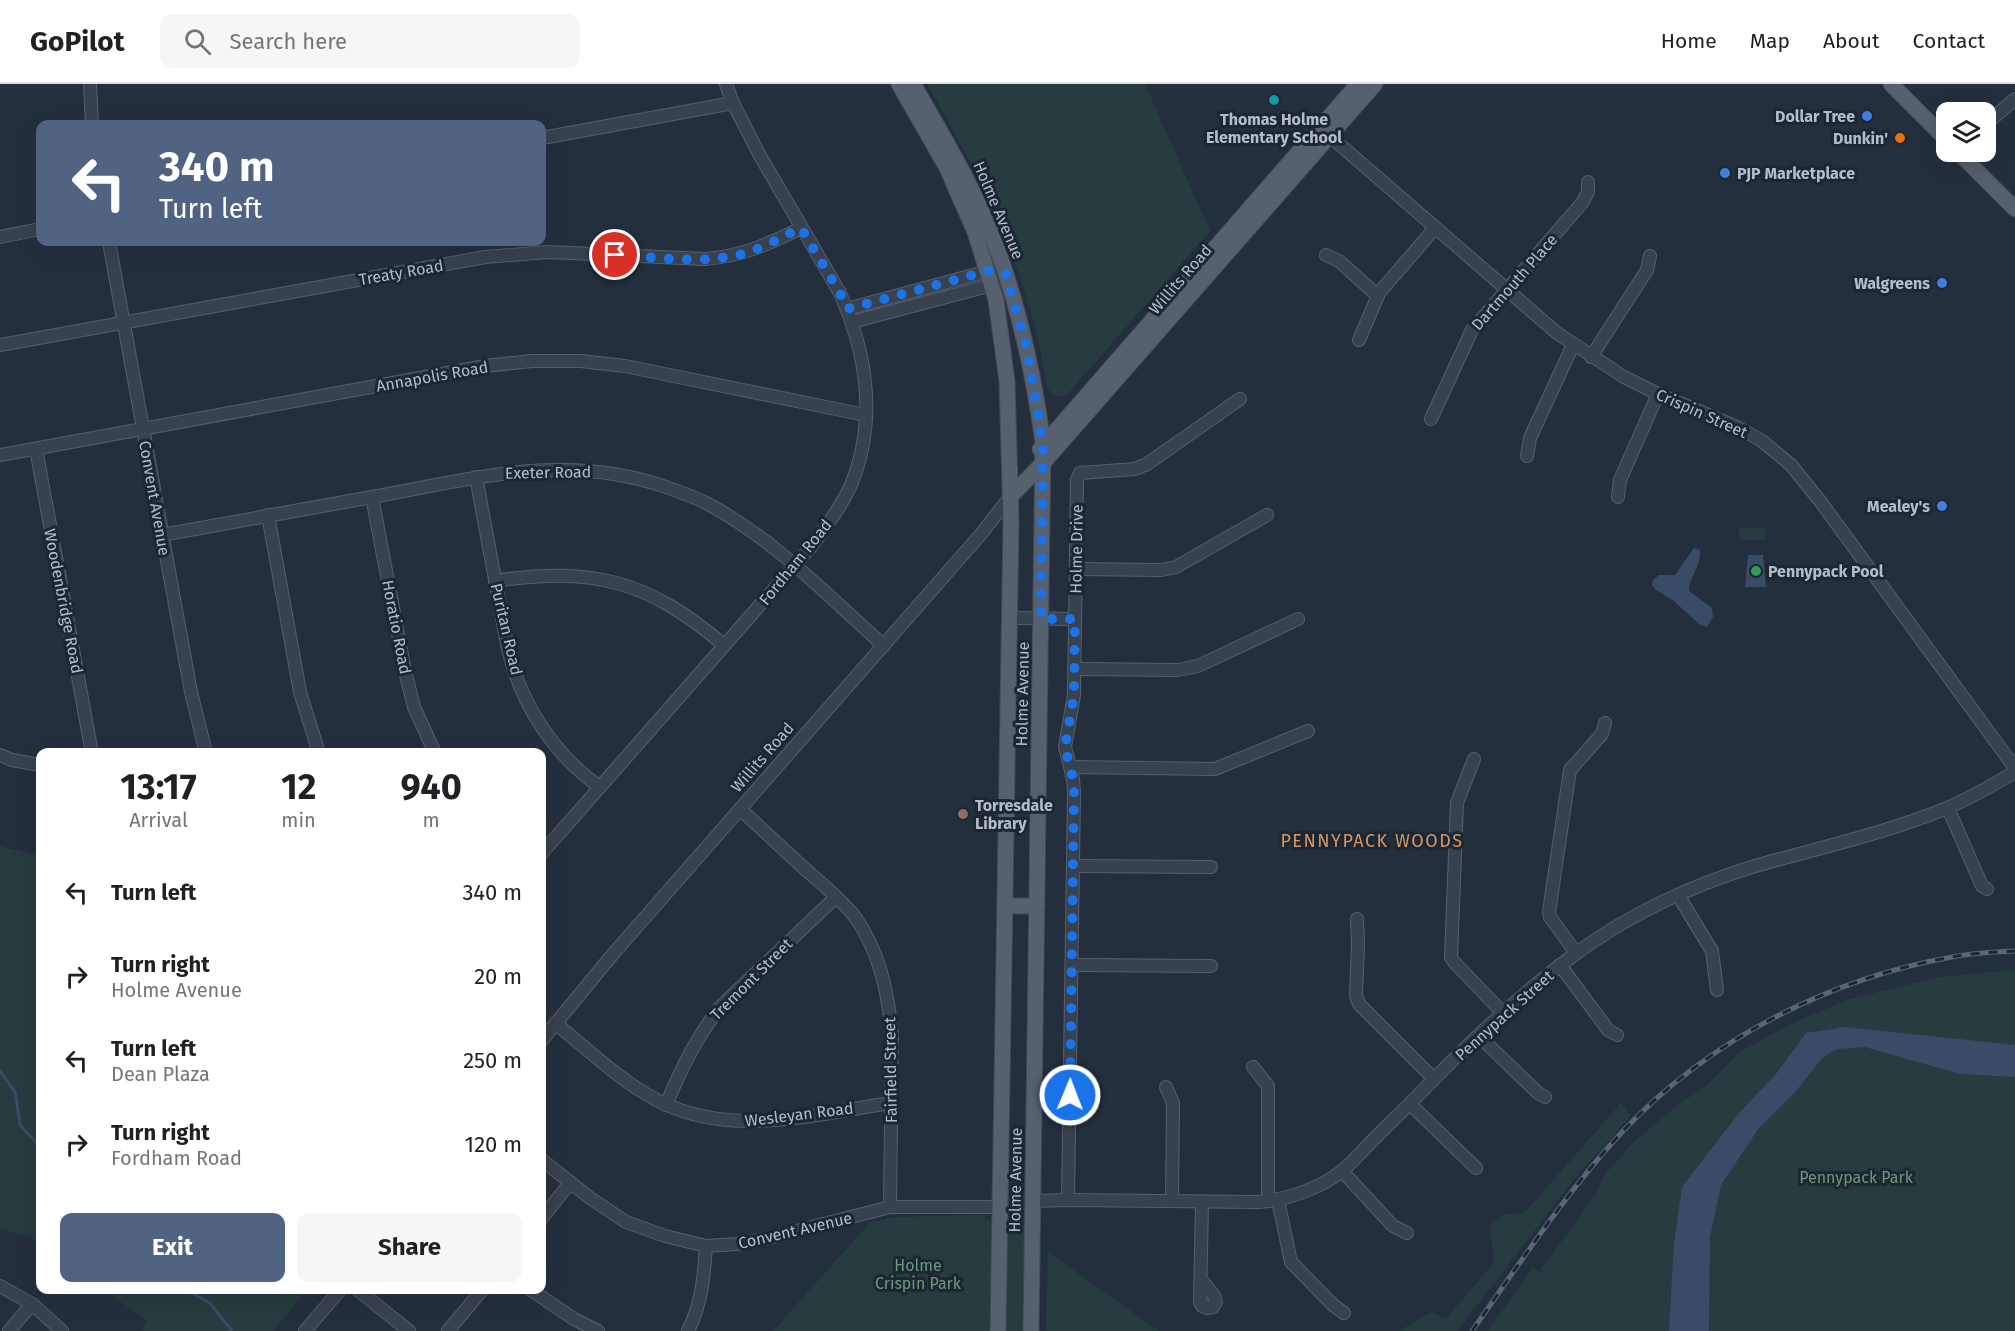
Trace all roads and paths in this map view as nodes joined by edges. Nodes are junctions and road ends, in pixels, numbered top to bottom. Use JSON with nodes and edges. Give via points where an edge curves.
{"nodes":[{"id":1,"x":90,"y":84,"type":"edge"},
{"id":2,"x":726,"y":84,"type":"edge"},
{"id":3,"x":898,"y":84,"type":"edge"},
{"id":4,"x":913,"y":84,"type":"edge"},
{"id":5,"x":1358,"y":84,"type":"edge"},
{"id":6,"x":1375,"y":84,"type":"edge"},
{"id":7,"x":1891,"y":84,"type":"edge"},
{"id":8,"x":2015,"y":99,"type":"edge"},
{"id":9,"x":733,"y":103,"type":"junction"},
{"id":10,"x":1996,"y":115,"type":"edge"},
{"id":11,"x":92,"y":120,"type":"edge"},
{"id":12,"x":1936,"y":130,"type":"edge"},
{"id":13,"x":1325,"y":132,"type":"junction"},
{"id":14,"x":546,"y":137,"type":"edge"},
{"id":15,"x":1968,"y":162,"type":"edge"},
{"id":16,"x":1588,"y":182,"type":"dead end"},
{"id":17,"x":2015,"y":209,"type":"edge"},
{"id":18,"x":801,"y":228,"type":"junction"},
{"id":19,"x":1435,"y":228,"type":"junction"},
{"id":20,"x":36,"y":231,"type":"edge"},
{"id":21,"x":0,"y":237,"type":"edge"},
{"id":22,"x":110,"y":246,"type":"edge"},
{"id":23,"x":1326,"y":255,"type":"dead end"},
{"id":24,"x":1650,"y":256,"type":"dead end"},
{"id":25,"x":1006,"y":274,"type":"junction"},
{"id":26,"x":990,"y":278,"type":"junction"},
{"id":27,"x":1506,"y":291,"type":"junction"},
{"id":28,"x":1378,"y":296,"type":"junction"},
{"id":29,"x":847,"y":309,"type":"junction"},
{"id":30,"x":123,"y":322,"type":"junction"},
{"id":31,"x":852,"y":322,"type":"junction"},
{"id":32,"x":1359,"y":340,"type":"dead end"},
{"id":33,"x":0,"y":345,"type":"edge"},
{"id":34,"x":1573,"y":345,"type":"junction"},
{"id":35,"x":1591,"y":357,"type":"junction"},
{"id":36,"x":1658,"y":394,"type":"junction"},
{"id":37,"x":1240,"y":399,"type":"dead end"},
{"id":38,"x":866,"y":415,"type":"junction"},
{"id":39,"x":1431,"y":419,"type":"dead end"},
{"id":40,"x":142,"y":429,"type":"junction"},
{"id":41,"x":1043,"y":443,"type":"junction"},
{"id":42,"x":36,"y":449,"type":"junction"},
{"id":43,"x":0,"y":455,"type":"edge"},
{"id":44,"x":1527,"y":456,"type":"dead end"},
{"id":45,"x":1043,"y":463,"type":"junction"},
{"id":46,"x":476,"y":477,"type":"junction"},
{"id":47,"x":372,"y":497,"type":"junction"},
{"id":48,"x":1010,"y":497,"type":"junction"},
{"id":49,"x":1618,"y":497,"type":"dead end"},
{"id":50,"x":268,"y":515,"type":"junction"},
{"id":51,"x":1267,"y":515,"type":"dead end"},
{"id":52,"x":162,"y":535,"type":"junction"},
{"id":53,"x":794,"y":566,"type":"junction"},
{"id":54,"x":1076,"y":569,"type":"junction"},
{"id":55,"x":495,"y":581,"type":"junction"},
{"id":56,"x":1009,"y":618,"type":"junction"},
{"id":57,"x":1041,"y":619,"type":"junction"},
{"id":58,"x":1075,"y":619,"type":"junction"},
{"id":59,"x":1298,"y":619,"type":"dead end"},
{"id":60,"x":724,"y":645,"type":"junction"},
{"id":61,"x":884,"y":646,"type":"junction"},
{"id":62,"x":1074,"y":669,"type":"junction"},
{"id":63,"x":1605,"y":723,"type":"dead end"},
{"id":64,"x":1308,"y":731,"type":"dead end"},
{"id":65,"x":91,"y":748,"type":"edge"},
{"id":66,"x":205,"y":748,"type":"edge"},
{"id":67,"x":317,"y":748,"type":"edge"},
{"id":68,"x":433,"y":748,"type":"edge"},
{"id":69,"x":0,"y":755,"type":"edge"},
{"id":70,"x":1474,"y":759,"type":"dead end"},
{"id":71,"x":36,"y":764,"type":"edge"},
{"id":72,"x":1071,"y":767,"type":"junction"},
{"id":73,"x":2015,"y":770,"type":"edge"},
{"id":74,"x":600,"y":787,"type":"junction"},
{"id":75,"x":1948,"y":808,"type":"junction"},
{"id":76,"x":740,"y":809,"type":"junction"},
{"id":77,"x":546,"y":848,"type":"edge"},
{"id":78,"x":1073,"y":866,"type":"junction"},
{"id":79,"x":1211,"y":867,"type":"dead end"},
{"id":80,"x":1987,"y":889,"type":"dead end"},
{"id":81,"x":1678,"y":895,"type":"junction"},
{"id":82,"x":836,"y":897,"type":"junction"},
{"id":83,"x":1005,"y":906,"type":"junction"},
{"id":84,"x":1036,"y":906,"type":"junction"},
{"id":85,"x":1357,"y":920,"type":"dead end"},
{"id":86,"x":1576,"y":953,"type":"junction"},
{"id":87,"x":1072,"y":965,"type":"junction"},
{"id":88,"x":1560,"y":965,"type":"junction"},
{"id":89,"x":1211,"y":966,"type":"dead end"},
{"id":90,"x":1717,"y":990,"type":"dead end"},
{"id":91,"x":1503,"y":1013,"type":"junction"},
{"id":92,"x":555,"y":1023,"type":"junction"},
{"id":93,"x":546,"y":1035,"type":"edge"},
{"id":94,"x":1617,"y":1035,"type":"dead end"},
{"id":95,"x":1479,"y":1036,"type":"junction"},
{"id":96,"x":1253,"y":1067,"type":"dead end"},
{"id":97,"x":1434,"y":1079,"type":"junction"},
{"id":98,"x":1166,"y":1087,"type":"dead end"},
{"id":99,"x":1545,"y":1097,"type":"dead end"},
{"id":100,"x":891,"y":1103,"type":"junction"},
{"id":101,"x":1410,"y":1104,"type":"junction"},
{"id":102,"x":666,"y":1105,"type":"junction"},
{"id":103,"x":546,"y":1163,"type":"edge"},
{"id":104,"x":1476,"y":1168,"type":"dead end"},
{"id":105,"x":1342,"y":1171,"type":"junction"},
{"id":106,"x":570,"y":1183,"type":"junction"},
{"id":107,"x":1068,"y":1200,"type":"junction"},
{"id":108,"x":1273,"y":1200,"type":"junction"},
{"id":109,"x":1034,"y":1201,"type":"junction"},
{"id":110,"x":1172,"y":1201,"type":"junction"},
{"id":111,"x":1202,"y":1202,"type":"junction"},
{"id":112,"x":999,"y":1205,"type":"junction"},
{"id":113,"x":890,"y":1207,"type":"junction"},
{"id":114,"x":546,"y":1213,"type":"edge"},
{"id":115,"x":1407,"y":1233,"type":"dead end"},
{"id":116,"x":706,"y":1246,"type":"junction"},
{"id":117,"x":1201,"y":1279,"type":"dead end"},
{"id":118,"x":0,"y":1286,"type":"edge"},
{"id":119,"x":337,"y":1294,"type":"edge"},
{"id":120,"x":363,"y":1294,"type":"edge"},
{"id":121,"x":479,"y":1294,"type":"edge"},
{"id":122,"x":537,"y":1294,"type":"edge"},
{"id":123,"x":32,"y":1304,"type":"junction"},
{"id":124,"x":1344,"y":1312,"type":"dead end"},
{"id":125,"x":9,"y":1331,"type":"edge"},
{"id":126,"x":62,"y":1331,"type":"edge"},
{"id":127,"x":305,"y":1331,"type":"edge"},
{"id":128,"x":409,"y":1331,"type":"edge"},
{"id":129,"x":448,"y":1331,"type":"edge"},
{"id":130,"x":598,"y":1331,"type":"edge"},
{"id":131,"x":688,"y":1331,"type":"edge"},
{"id":132,"x":998,"y":1331,"type":"edge"},
{"id":133,"x":1031,"y":1331,"type":"edge"}],
"edges":[{"from":1,"to":11,"type":"street"},
{"from":2,"to":9,"type":"street","name":"Fordham Road"},
{"from":3,"to":26,"type":"main road","name":"Holme Avenue","via":[[955,183]]},
{"from":4,"to":25,"type":"main road","name":"Holme Avenue","via":[[969,183]]},
{"from":5,"to":13,"type":"main road","name":"Willits Road"},
{"from":6,"to":13,"type":"main road","name":"Willits Road"},
{"from":7,"to":12,"type":"main road"},
{"from":8,"to":10,"type":"street"},
{"from":9,"to":14,"type":"street"},
{"from":9,"to":18,"type":"street","name":"Fordham Road"},
{"from":13,"to":19,"type":"street","name":"Crispin Street"},
{"from":13,"to":41,"type":"main road","name":"Willits Road"},
{"from":13,"to":45,"type":"main road","name":"Willits Road"},
{"from":15,"to":17,"type":"main road"},
{"from":16,"to":27,"type":"street","name":"Dartmouth Place","via":[[1582,203]]},
{"from":18,"to":29,"type":"street","name":"Fordham Road"},
{"from":18,"to":30,"type":"street","name":"Treaty Road","via":[[752,251],[729,257],[548,252],[485,257]]},
{"from":19,"to":27,"type":"street","name":"Crispin Street"},
{"from":19,"to":28,"type":"street"},
{"from":20,"to":21,"type":"street"},
{"from":22,"to":30,"type":"street","name":"Convent Avenue"},
{"from":23,"to":28,"type":"street","via":[[1340,261]]},
{"from":24,"to":35,"type":"street","via":[[1647,270]]},
{"from":25,"to":26,"type":"street"},
{"from":25,"to":41,"type":"main road","name":"Holme Avenue","via":[[1027,348]]},
{"from":26,"to":29,"type":"street"},
{"from":26,"to":31,"type":"street"},
{"from":26,"to":48,"type":"main road","name":"Holme Avenue","via":[[1006,364]]},
{"from":27,"to":34,"type":"street","name":"Crispin Street"},
{"from":27,"to":39,"type":"street","name":"Dartmouth Place","via":[[1467,338]]},
{"from":28,"to":32,"type":"street"},
{"from":29,"to":31,"type":"street","name":"Fordham Road"},
{"from":30,"to":33,"type":"street","name":"Treaty Road"},
{"from":30,"to":40,"type":"street","name":"Convent Avenue"},
{"from":31,"to":38,"type":"street","name":"Fordham Road","via":[[861,353]]},
{"from":34,"to":35,"type":"street","name":"Crispin Street"},
{"from":34,"to":44,"type":"street","via":[[1530,438]]},
{"from":35,"to":36,"type":"street","name":"Crispin Street"},
{"from":36,"to":49,"type":"street","via":[[1620,480]]},
{"from":36,"to":73,"type":"street","name":"Crispin Street","via":[[1748,432],[1791,465]]},
{"from":37,"to":54,"type":"street","name":"Holme Drive","via":[[1147,464],[1135,469],[1080,473]]},
{"from":38,"to":40,"type":"street","name":"Annapolis Road","via":[[625,366],[532,361],[474,368]]},
{"from":38,"to":53,"type":"street","name":"Fordham Road","via":[[850,485],[829,522]]},
{"from":40,"to":42,"type":"street","name":"Annapolis Road"},
{"from":40,"to":52,"type":"street","name":"Convent Avenue"},
{"from":41,"to":45,"type":"main road","name":"Holme Avenue"},
{"from":41,"to":48,"type":"main road","name":"Willits Road"},
{"from":42,"to":43,"type":"street","name":"Annapolis Road"},
{"from":42,"to":65,"type":"street","name":"Woodenbridge Road"},
{"from":45,"to":48,"type":"main road","name":"Willits Road"},
{"from":45,"to":57,"type":"main road","name":"Holme Avenue"},
{"from":46,"to":47,"type":"street","name":"Exeter Road"},
{"from":46,"to":53,"type":"street","name":"Exeter Road","via":[[571,469],[653,483],[706,503],[738,521]]},
{"from":46,"to":55,"type":"street","name":"Puritan Road"},
{"from":47,"to":50,"type":"street","name":"Exeter Road"},
{"from":47,"to":68,"type":"street","name":"Horatio Road","via":[[405,671],[414,707]]},
{"from":48,"to":56,"type":"main road","name":"Holme Avenue"},
{"from":48,"to":61,"type":"street","name":"Willits Road"},
{"from":50,"to":52,"type":"street","name":"Exeter Road"},
{"from":50,"to":67,"type":"street","via":[[300,692]]},
{"from":51,"to":54,"type":"street","via":[[1176,567]]},
{"from":52,"to":66,"type":"street","name":"Convent Avenue"},
{"from":53,"to":60,"type":"street","name":"Fordham Road"},
{"from":53,"to":61,"type":"street","name":"Exeter Road"},
{"from":54,"to":58,"type":"street","name":"Holme Drive"},
{"from":55,"to":60,"type":"street","via":[[550,574],[623,585],[649,593],[673,607]]},
{"from":55,"to":74,"type":"street","name":"Puritan Road","via":[[508,650],[529,705],[562,753]]},
{"from":56,"to":57,"type":"street"},
{"from":56,"to":83,"type":"main road","name":"Holme Avenue"},
{"from":57,"to":58,"type":"street"},
{"from":57,"to":84,"type":"main road","name":"Holme Avenue"},
{"from":58,"to":62,"type":"street","name":"Holme Drive"},
{"from":59,"to":62,"type":"street","via":[[1198,666],[1178,670]]},
{"from":60,"to":74,"type":"street","name":"Fordham Road"},
{"from":61,"to":76,"type":"street","name":"Willits Road"},
{"from":62,"to":72,"type":"street","name":"Holme Drive","via":[[1065,747]]},
{"from":63,"to":86,"type":"street","via":[[1602,734],[1570,770],[1549,912]]},
{"from":64,"to":72,"type":"street","via":[[1215,768]]},
{"from":69,"to":71,"type":"street"},
{"from":70,"to":91,"type":"street","via":[[1457,803],[1451,957]]},
{"from":72,"to":78,"type":"street","name":"Holme Drive"},
{"from":73,"to":75,"type":"street","name":"Pennypack Street"},
{"from":74,"to":77,"type":"street","name":"Fordham Road"},
{"from":75,"to":80,"type":"street","via":[[1982,886]]},
{"from":75,"to":81,"type":"street","name":"Pennypack Street","via":[[1881,832],[1750,868]]},
{"from":76,"to":82,"type":"street","name":"Fairfield Street"},
{"from":76,"to":92,"type":"street","name":"Willits Road"},
{"from":78,"to":79,"type":"street"},
{"from":78,"to":87,"type":"street","name":"Holme Drive"},
{"from":81,"to":86,"type":"street","name":"Pennypack Street"},
{"from":81,"to":90,"type":"street","via":[[1712,951]]},
{"from":82,"to":100,"type":"street","name":"Fairfield Street","via":[[866,935],[883,977],[892,1035]]},
{"from":82,"to":102,"type":"street","name":"Tremont Street","via":[[707,1023]]},
{"from":83,"to":84,"type":"main road"},
{"from":83,"to":112,"type":"main road","name":"Holme Avenue"},
{"from":84,"to":109,"type":"main road","name":"Holme Avenue"},
{"from":85,"to":97,"type":"street","via":[[1359,1004]]},
{"from":86,"to":88,"type":"street","name":"Pennypack Street"},
{"from":87,"to":89,"type":"street"},
{"from":87,"to":107,"type":"street","name":"Holme Drive"},
{"from":88,"to":91,"type":"street","name":"Pennypack Street"},
{"from":88,"to":94,"type":"street","via":[[1608,1030]]},
{"from":91,"to":95,"type":"street","name":"Pennypack Street"},
{"from":92,"to":93,"type":"street","name":"Willits Road"},
{"from":92,"to":102,"type":"street","name":"Wesleyan Road","via":[[631,1084]]},
{"from":95,"to":97,"type":"street","name":"Pennypack Street"},
{"from":95,"to":99,"type":"street"},
{"from":96,"to":108,"type":"street","via":[[1268,1086]]},
{"from":97,"to":101,"type":"street","name":"Pennypack Street"},
{"from":98,"to":110,"type":"street","via":[[1173,1104]]},
{"from":100,"to":102,"type":"street","name":"Wesleyan Road","via":[[760,1122],[710,1118]]},
{"from":100,"to":113,"type":"street","name":"Fairfield Street"},
{"from":101,"to":104,"type":"street"},
{"from":101,"to":105,"type":"street","name":"Pennypack Street"},
{"from":103,"to":106,"type":"street","name":"Convent Avenue"},
{"from":105,"to":108,"type":"street","name":"Pennypack Street"},
{"from":105,"to":115,"type":"street","via":[[1393,1226]]},
{"from":106,"to":114,"type":"street"},
{"from":106,"to":116,"type":"street","name":"Convent Avenue","via":[[626,1222]]},
{"from":107,"to":109,"type":"street","name":"Pennypack Street"},
{"from":107,"to":110,"type":"street","name":"Pennypack Street"},
{"from":108,"to":111,"type":"street","name":"Pennypack Street"},
{"from":108,"to":124,"type":"street","via":[[1291,1262]]},
{"from":109,"to":112,"type":"street","name":"Pennypack Street"},
{"from":109,"to":133,"type":"main road","name":"Holme Avenue"},
{"from":110,"to":111,"type":"street","name":"Pennypack Street"},
{"from":111,"to":117,"type":"street"},
{"from":112,"to":113,"type":"street","name":"Convent Avenue"},
{"from":112,"to":132,"type":"main road","name":"Holme Avenue"},
{"from":113,"to":116,"type":"street","name":"Convent Avenue","via":[[769,1238]]},
{"from":116,"to":131,"type":"street","via":[[703,1290]]},
{"from":118,"to":123,"type":"street"},
{"from":119,"to":127,"type":"street"},
{"from":120,"to":128,"type":"street"},
{"from":121,"to":129,"type":"street"},
{"from":122,"to":130,"type":"street"},
{"from":123,"to":125,"type":"street"},
{"from":123,"to":126,"type":"street"}]}
